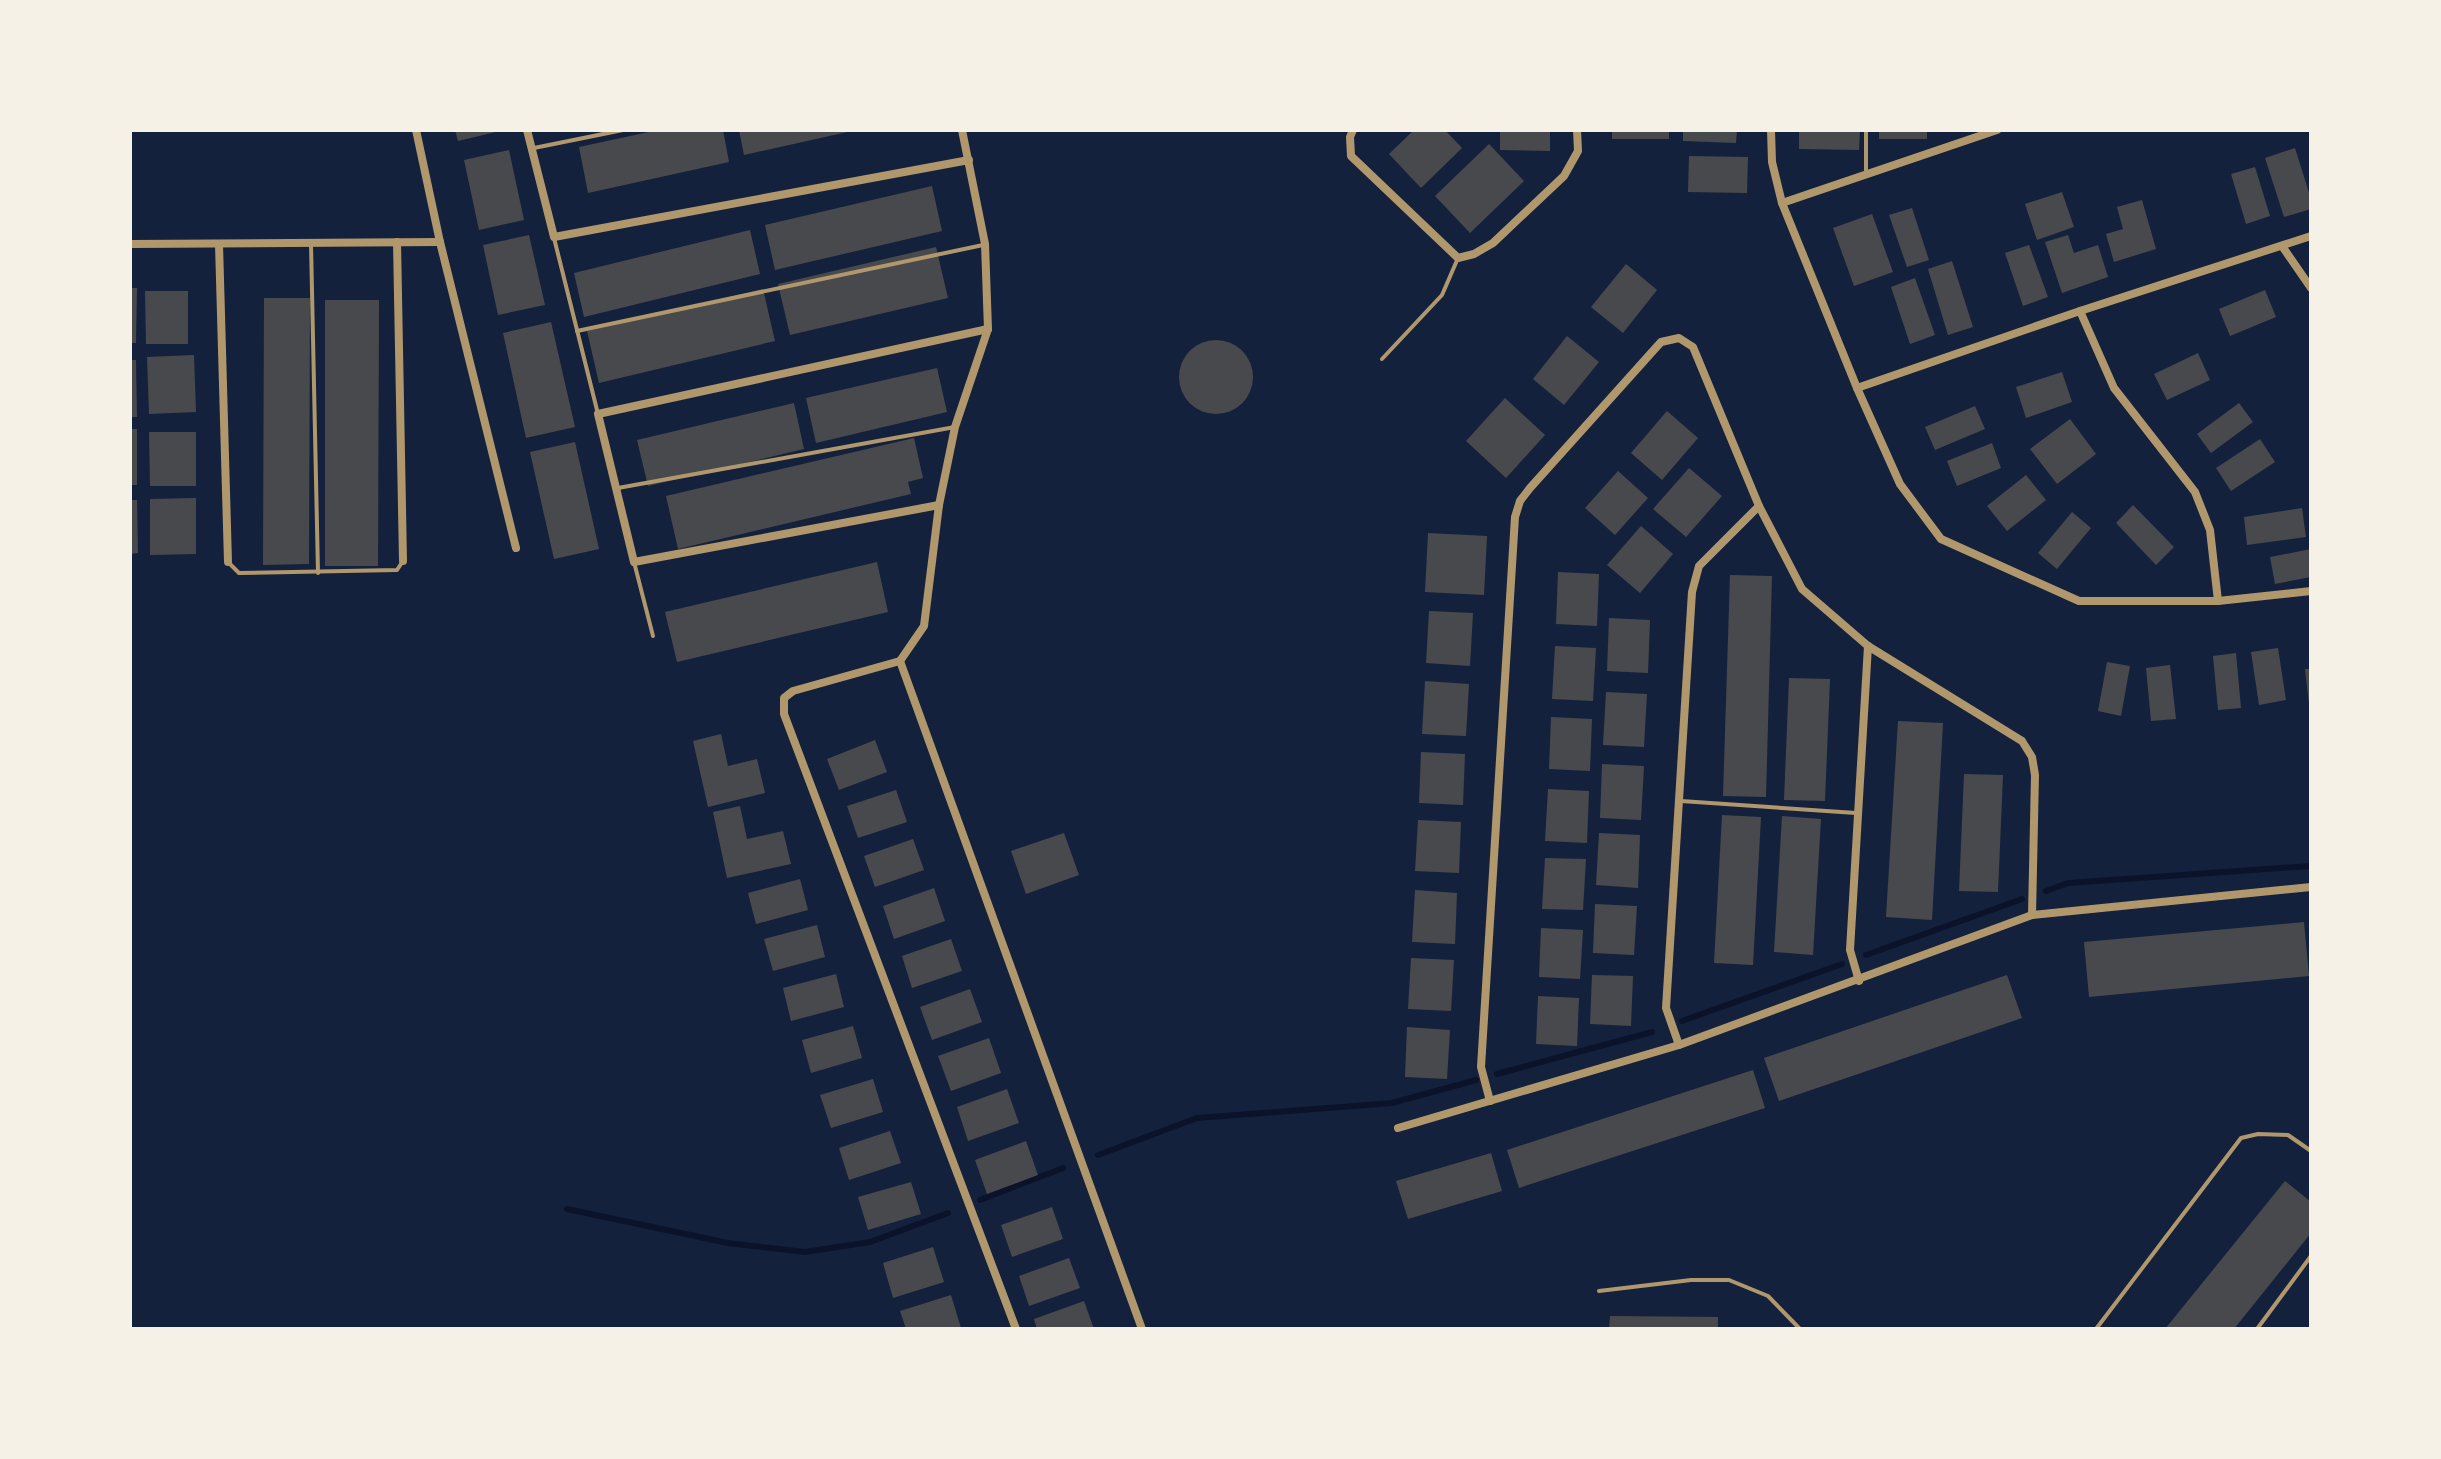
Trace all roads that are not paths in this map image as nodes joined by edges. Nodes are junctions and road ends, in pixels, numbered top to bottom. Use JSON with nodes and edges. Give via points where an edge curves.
{"nodes":[{"id":1,"x":416,"y":130,"type":"edge"},
{"id":2,"x":527,"y":130,"type":"edge"},
{"id":3,"x":623,"y":130,"type":"edge"},
{"id":4,"x":962,"y":130,"type":"edge"},
{"id":5,"x":1353,"y":130,"type":"edge"},
{"id":6,"x":1577,"y":130,"type":"edge"},
{"id":7,"x":1771,"y":130,"type":"edge"},
{"id":8,"x":1866,"y":130,"type":"edge"},
{"id":9,"x":1964,"y":130,"type":"edge"},
{"id":10,"x":1997,"y":130,"type":"edge"},
{"id":11,"x":1964,"y":141,"type":"junction"},
{"id":12,"x":531,"y":149,"type":"junction"},
{"id":13,"x":969,"y":160,"type":"junction"},
{"id":14,"x":1866,"y":174,"type":"junction"},
{"id":15,"x":1782,"y":203,"type":"junction"},
{"id":16,"x":2311,"y":236,"type":"edge"},
{"id":17,"x":554,"y":237,"type":"junction"},
{"id":18,"x":397,"y":242,"type":"junction"},
{"id":19,"x":440,"y":242,"type":"junction"},
{"id":20,"x":311,"y":243,"type":"junction"},
{"id":21,"x":130,"y":244,"type":"edge"},
{"id":22,"x":219,"y":244,"type":"junction"},
{"id":23,"x":985,"y":244,"type":"junction"},
{"id":24,"x":2282,"y":246,"type":"junction"},
{"id":25,"x":1458,"y":258,"type":"junction"},
{"id":26,"x":2311,"y":288,"type":"edge"},
{"id":27,"x":2080,"y":311,"type":"junction"},
{"id":28,"x":988,"y":329,"type":"junction"},
{"id":29,"x":577,"y":331,"type":"junction"},
{"id":30,"x":1382,"y":359,"type":"dead end"},
{"id":31,"x":1857,"y":388,"type":"junction"},
{"id":32,"x":598,"y":414,"type":"junction"},
{"id":33,"x":955,"y":427,"type":"junction"},
{"id":34,"x":616,"y":489,"type":"junction"},
{"id":35,"x":939,"y":505,"type":"junction"},
{"id":36,"x":1759,"y":506,"type":"junction"},
{"id":37,"x":516,"y":548,"type":"dead end"},
{"id":38,"x":403,"y":561,"type":"joint"},
{"id":39,"x":228,"y":562,"type":"joint"},
{"id":40,"x":634,"y":562,"type":"junction"},
{"id":41,"x":318,"y":573,"type":"junction"},
{"id":42,"x":2311,"y":591,"type":"edge"},
{"id":43,"x":2218,"y":601,"type":"junction"},
{"id":44,"x":653,"y":636,"type":"dead end"},
{"id":45,"x":1868,"y":646,"type":"junction"},
{"id":46,"x":900,"y":661,"type":"junction"},
{"id":47,"x":1679,"y":801,"type":"junction"},
{"id":48,"x":1858,"y":813,"type":"junction"},
{"id":49,"x":2311,"y":887,"type":"edge"},
{"id":50,"x":2032,"y":915,"type":"junction"},
{"id":51,"x":1859,"y":981,"type":"junction"},
{"id":52,"x":1679,"y":1045,"type":"junction"},
{"id":53,"x":1490,"y":1101,"type":"junction"},
{"id":54,"x":1398,"y":1128,"type":"dead end"},
{"id":55,"x":2311,"y":1151,"type":"edge"},
{"id":56,"x":2311,"y":1256,"type":"edge"},
{"id":57,"x":1599,"y":1291,"type":"dead end"},
{"id":58,"x":1016,"y":1329,"type":"edge"},
{"id":59,"x":1142,"y":1329,"type":"edge"},
{"id":60,"x":1800,"y":1329,"type":"edge"},
{"id":61,"x":2096,"y":1329,"type":"edge"},
{"id":62,"x":2257,"y":1329,"type":"edge"}],
"edges":[{"from":1,"to":19,"type":"street"},
{"from":2,"to":12,"type":"street"},
{"from":3,"to":12,"type":"lane"},
{"from":4,"to":13,"type":"street"},
{"from":5,"to":25,"type":"street","via":[[1351,156]]},
{"from":6,"to":25,"type":"street","via":[[1578,151],[1564,176],[1493,243]]},
{"from":7,"to":15,"type":"street"},
{"from":8,"to":14,"type":"lane"},
{"from":9,"to":11,"type":"street"},
{"from":10,"to":11,"type":"street"},
{"from":11,"to":14,"type":"street"},
{"from":12,"to":17,"type":"street"},
{"from":13,"to":17,"type":"street"},
{"from":13,"to":23,"type":"street"},
{"from":14,"to":15,"type":"street"},
{"from":15,"to":31,"type":"street"},
{"from":16,"to":24,"type":"street"},
{"from":17,"to":29,"type":"lane"},
{"from":18,"to":19,"type":"street"},
{"from":18,"to":20,"type":"street"},
{"from":18,"to":38,"type":"street"},
{"from":19,"to":37,"type":"street"},
{"from":20,"to":22,"type":"street"},
{"from":20,"to":41,"type":"lane"},
{"from":21,"to":22,"type":"street"},
{"from":22,"to":39,"type":"street"},
{"from":23,"to":28,"type":"street"},
{"from":23,"to":29,"type":"lane"},
{"from":24,"to":26,"type":"street"},
{"from":24,"to":27,"type":"street"},
{"from":25,"to":30,"type":"lane","via":[[1442,295]]},
{"from":27,"to":31,"type":"street"},
{"from":27,"to":43,"type":"street","via":[[2114,388],[2195,492],[2210,530]]},
{"from":28,"to":32,"type":"street"},
{"from":28,"to":33,"type":"street"},
{"from":29,"to":32,"type":"lane"},
{"from":31,"to":43,"type":"street","via":[[1900,484],[1941,539],[2079,601]]},
{"from":32,"to":34,"type":"street"},
{"from":33,"to":34,"type":"lane"},
{"from":33,"to":35,"type":"street"},
{"from":34,"to":40,"type":"street"},
{"from":35,"to":40,"type":"street"},
{"from":35,"to":46,"type":"street","via":[[924,626]]},
{"from":36,"to":45,"type":"street","via":[[1802,589]]},
{"from":36,"to":47,"type":"street","via":[[1699,566],[1692,592]]},
{"from":36,"to":53,"type":"street","via":[[1693,347],[1679,338],[1661,342],[1520,501],[1481,1067]]},
{"from":38,"to":41,"type":"lane","via":[[397,570]]},
{"from":39,"to":41,"type":"lane","via":[[239,573]]},
{"from":40,"to":44,"type":"lane"},
{"from":42,"to":43,"type":"street"},
{"from":45,"to":48,"type":"street"},
{"from":45,"to":50,"type":"street","via":[[2022,741],[2032,757]]},
{"from":46,"to":58,"type":"street","via":[[793,691],[784,698],[784,714]]},
{"from":46,"to":59,"type":"street"},
{"from":47,"to":48,"type":"lane"},
{"from":47,"to":52,"type":"street","via":[[1666,1008]]},
{"from":48,"to":51,"type":"street","via":[[1850,950]]},
{"from":49,"to":50,"type":"street"},
{"from":50,"to":51,"type":"street"},
{"from":51,"to":52,"type":"street"},
{"from":52,"to":53,"type":"street"},
{"from":53,"to":54,"type":"street"},
{"from":55,"to":61,"type":"lane","via":[[2288,1135],[2241,1138]]},
{"from":56,"to":62,"type":"lane"},
{"from":57,"to":60,"type":"lane","via":[[1729,1280],[1768,1296]]}]}
